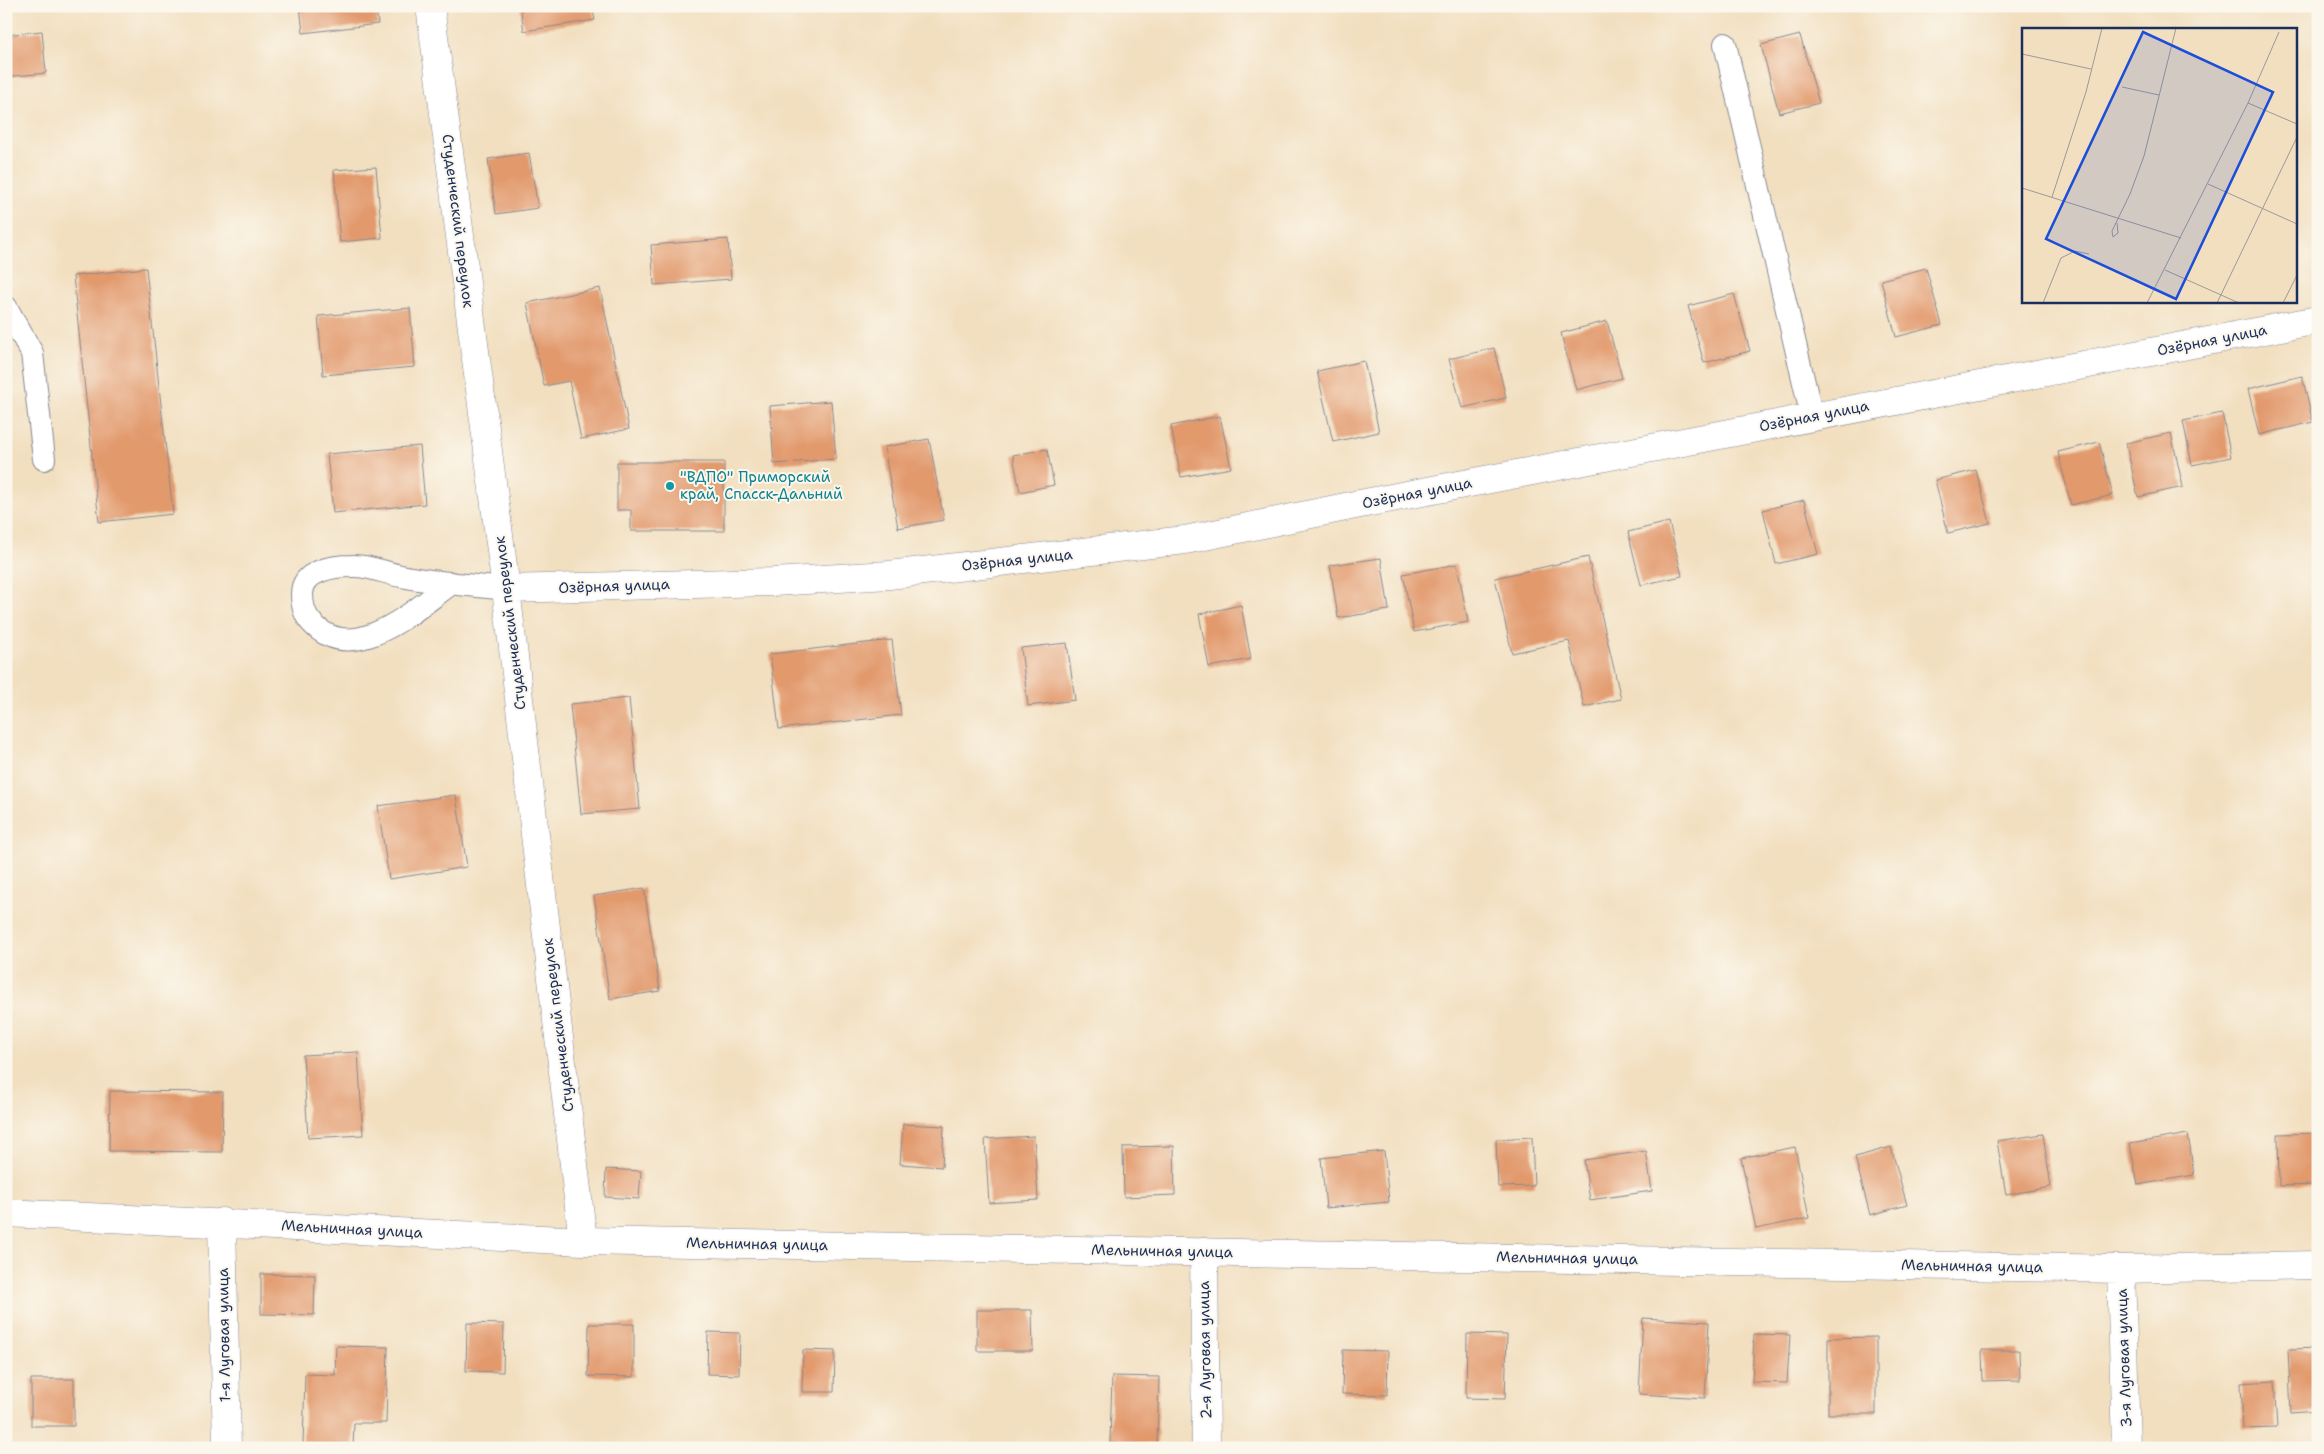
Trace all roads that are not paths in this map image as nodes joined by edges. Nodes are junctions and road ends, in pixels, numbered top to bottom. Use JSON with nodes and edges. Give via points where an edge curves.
{"nodes":[{"id":1,"x":430,"y":6,"type":"edge"},
{"id":2,"x":1725,"y":44,"type":"dead end"},
{"id":3,"x":6,"y":307,"type":"edge"},
{"id":4,"x":2318,"y":320,"type":"edge"},
{"id":5,"x":1812,"y":416,"type":"junction"},
{"id":6,"x":44,"y":459,"type":"dead end"},
{"id":7,"x":452,"y":583,"type":"junction"},
{"id":8,"x":506,"y":589,"type":"junction"},
{"id":9,"x":6,"y":1213,"type":"edge"},
{"id":10,"x":222,"y":1222,"type":"junction"},
{"id":11,"x":583,"y":1241,"type":"junction"},
{"id":12,"x":1204,"y":1252,"type":"junction"},
{"id":13,"x":2318,"y":1266,"type":"edge"},
{"id":14,"x":2121,"y":1269,"type":"junction"},
{"id":15,"x":227,"y":1448,"type":"edge"},
{"id":16,"x":1206,"y":1448,"type":"edge"},
{"id":17,"x":2126,"y":1448,"type":"edge"}],
"edges":[{"from":1,"to":8,"type":"street","name":"Студенческий переулок"},
{"from":2,"to":5,"type":"lane"},
{"from":3,"to":6,"type":"lane","via":[[32,354]]},
{"from":4,"to":5,"type":"street","name":"Озёрная улица"},
{"from":5,"to":8,"type":"street","name":"Озёрная улица","via":[[1176,541],[889,574],[773,582]]},
{"from":7,"to":7,"type":"lane","via":[[354,566],[326,569],[305,581],[302,602],[307,617],[317,628],[343,640],[360,639],[392,625]]},
{"from":7,"to":8,"type":"lane"},
{"from":8,"to":11,"type":"street","name":"Студенческий переулок"},
{"from":9,"to":10,"type":"street","name":"Мельничная улица"},
{"from":10,"to":11,"type":"street","name":"Мельничная улица"},
{"from":10,"to":15,"type":"street","name":"1-я Луговая улица"},
{"from":11,"to":12,"type":"street","name":"Мельничная улица"},
{"from":12,"to":14,"type":"street","name":"Мельничная улица"},
{"from":12,"to":16,"type":"street","name":"2-я Луговая улица"},
{"from":13,"to":14,"type":"street","name":"Мельничная улица"},
{"from":14,"to":17,"type":"street","name":"3-я Луговая улица"}]}
